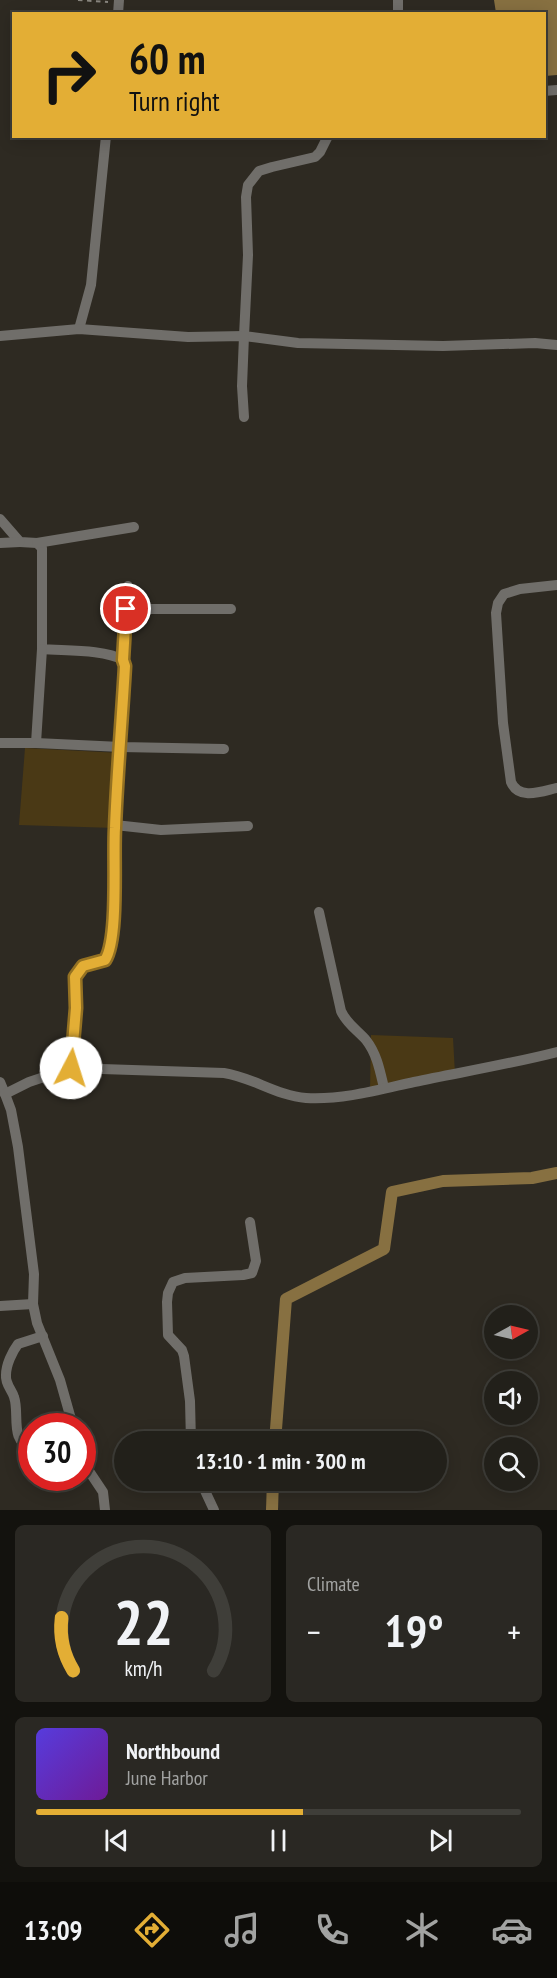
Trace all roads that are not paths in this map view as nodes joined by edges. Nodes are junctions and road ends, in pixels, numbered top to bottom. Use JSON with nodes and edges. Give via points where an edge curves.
{"nodes":[{"id":1,"x":106,"y":138,"type":"edge"},
{"id":2,"x":327,"y":138,"type":"edge"},
{"id":3,"x":79,"y":328,"type":"junction"},
{"id":4,"x":0,"y":336,"type":"edge"},
{"id":5,"x":243,"y":341,"type":"junction"},
{"id":6,"x":557,"y":345,"type":"edge"},
{"id":7,"x":244,"y":417,"type":"dead end"},
{"id":8,"x":0,"y":519,"type":"edge"},
{"id":9,"x":134,"y":527,"type":"dead end"},
{"id":10,"x":20,"y":542,"type":"junction"},
{"id":11,"x":0,"y":543,"type":"edge"},
{"id":12,"x":37,"y":543,"type":"junction"},
{"id":13,"x":557,"y":585,"type":"edge"},
{"id":14,"x":128,"y":586,"type":"dead end"},
{"id":15,"x":126,"y":609,"type":"junction"},
{"id":16,"x":231,"y":609,"type":"dead end"},
{"id":17,"x":42,"y":649,"type":"junction"},
{"id":18,"x":123,"y":660,"type":"junction"},
{"id":19,"x":0,"y":743,"type":"edge"},
{"id":20,"x":36,"y":743,"type":"junction"},
{"id":21,"x":121,"y":747,"type":"junction"},
{"id":22,"x":224,"y":749,"type":"dead end"},
{"id":23,"x":557,"y":788,"type":"edge"},
{"id":24,"x":115,"y":825,"type":"junction"},
{"id":25,"x":248,"y":826,"type":"dead end"},
{"id":26,"x":319,"y":912,"type":"dead end"},
{"id":27,"x":557,"y":1052,"type":"edge"},
{"id":28,"x":71,"y":1068,"type":"junction"},
{"id":29,"x":0,"y":1082,"type":"edge"},
{"id":30,"x":384,"y":1088,"type":"junction"},
{"id":31,"x":5,"y":1094,"type":"junction"},
{"id":32,"x":250,"y":1222,"type":"dead end"},
{"id":33,"x":33,"y":1304,"type":"junction"},
{"id":34,"x":0,"y":1306,"type":"edge"},
{"id":35,"x":43,"y":1335,"type":"junction"},
{"id":36,"x":0,"y":1395,"type":"edge"},
{"id":37,"x":14,"y":1395,"type":"junction"},
{"id":38,"x":69,"y":1413,"type":"edge"},
{"id":39,"x":18,"y":1429,"type":"edge"},
{"id":40,"x":191,"y":1431,"type":"edge"},
{"id":41,"x":96,"y":1481,"type":"edge"},
{"id":42,"x":205,"y":1491,"type":"edge"},
{"id":43,"x":105,"y":1510,"type":"edge"},
{"id":44,"x":214,"y":1510,"type":"edge"}],
"edges":[{"from":1,"to":3,"type":"street","via":[[91,285]]},
{"from":2,"to":5,"type":"street","via":[[315,158],[259,171],[248,185]]},
{"from":3,"to":4,"type":"street"},
{"from":3,"to":5,"type":"street"},
{"from":5,"to":6,"type":"street"},
{"from":5,"to":7,"type":"street"},
{"from":8,"to":10,"type":"street"},
{"from":9,"to":12,"type":"street"},
{"from":10,"to":11,"type":"street"},
{"from":10,"to":12,"type":"street"},
{"from":12,"to":17,"type":"street","via":[[43,553]]},
{"from":13,"to":23,"type":"street","via":[[504,594],[496,613],[502,723],[511,782],[518,791],[529,794]]},
{"from":14,"to":15,"type":"street"},
{"from":15,"to":16,"type":"street"},
{"from":15,"to":18,"type":"street"},
{"from":17,"to":18,"type":"street","via":[[97,653]]},
{"from":17,"to":20,"type":"street"},
{"from":18,"to":21,"type":"street"},
{"from":19,"to":20,"type":"street"},
{"from":20,"to":21,"type":"street"},
{"from":21,"to":22,"type":"street"},
{"from":21,"to":24,"type":"street"},
{"from":24,"to":25,"type":"street","via":[[161,830]]},
{"from":24,"to":28,"type":"street","via":[[110,952],[103,961],[83,966],[75,977]]},
{"from":26,"to":30,"type":"street","via":[[341,1011],[377,1057]]},
{"from":27,"to":30,"type":"street"},
{"from":28,"to":30,"type":"street","via":[[224,1073],[305,1098],[354,1095]]},
{"from":28,"to":31,"type":"street"},
{"from":29,"to":31,"type":"street"},
{"from":31,"to":33,"type":"street","via":[[22,1177],[34,1274]]},
{"from":32,"to":40,"type":"street","via":[[256,1261],[252,1273],[185,1278],[173,1282],[168,1293],[168,1335],[184,1356]]},
{"from":33,"to":34,"type":"street"},
{"from":33,"to":35,"type":"street"},
{"from":35,"to":37,"type":"street","via":[[18,1344],[14,1350],[6,1375]]},
{"from":35,"to":38,"type":"street"},
{"from":36,"to":37,"type":"street"},
{"from":37,"to":39,"type":"street"},
{"from":41,"to":43,"type":"street","via":[[103,1491]]},
{"from":42,"to":44,"type":"street"}]}
